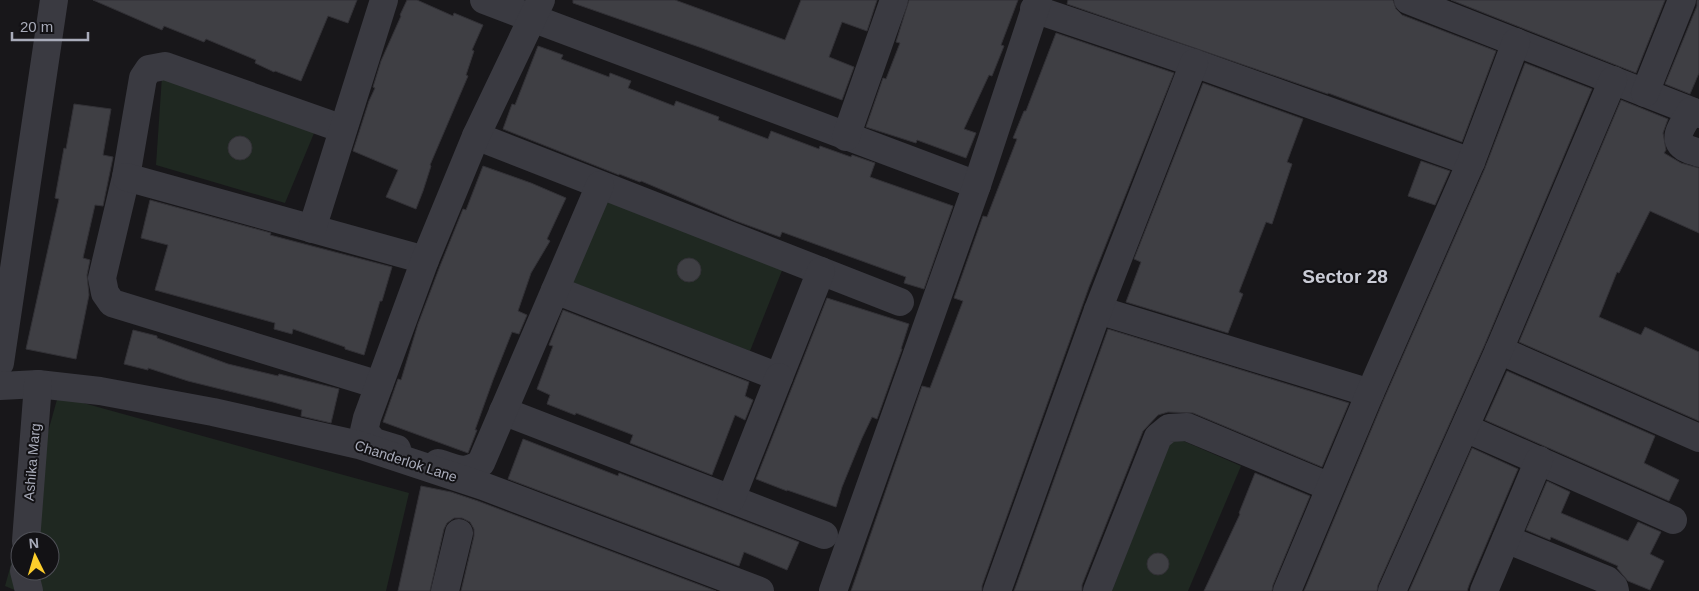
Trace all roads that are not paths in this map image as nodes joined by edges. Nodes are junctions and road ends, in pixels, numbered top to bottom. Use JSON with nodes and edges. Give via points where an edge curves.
{"nodes":[{"id":1,"x":54,"y":0,"type":"edge"},
{"id":2,"x":384,"y":0,"type":"edge"},
{"id":3,"x":484,"y":0,"type":"edge"},
{"id":4,"x":894,"y":0,"type":"edge"},
{"id":5,"x":1408,"y":0,"type":"edge"},
{"id":6,"x":1682,"y":0,"type":"edge"},
{"id":7,"x":1036,"y":5,"type":"edge"},
{"id":8,"x":537,"y":10,"type":"edge"},
{"id":9,"x":1516,"y":42,"type":"junction"},
{"id":10,"x":1194,"y":63,"type":"junction"},
{"id":11,"x":1613,"y":80,"type":"junction"},
{"id":12,"x":1645,"y":93,"type":"junction"},
{"id":13,"x":1695,"y":112,"type":"edge"},
{"id":14,"x":343,"y":129,"type":"junction"},
{"id":15,"x":476,"y":136,"type":"junction"},
{"id":16,"x":846,"y":137,"type":"junction"},
{"id":17,"x":1699,"y":153,"type":"edge"},
{"id":18,"x":1471,"y":162,"type":"junction"},
{"id":19,"x":126,"y":177,"type":"junction"},
{"id":20,"x":600,"y":185,"type":"junction"},
{"id":21,"x":977,"y":185,"type":"junction"},
{"id":22,"x":312,"y":229,"type":"junction"},
{"id":23,"x":425,"y":260,"type":"junction"},
{"id":24,"x":820,"y":271,"type":"junction"},
{"id":25,"x":555,"y":290,"type":"junction"},
{"id":26,"x":900,"y":302,"type":"dead end"},
{"id":27,"x":1098,"y":310,"type":"junction"},
{"id":28,"x":1499,"y":350,"type":"junction"},
{"id":29,"x":0,"y":363,"type":"edge"},
{"id":30,"x":779,"y":377,"type":"junction"},
{"id":31,"x":38,"y":384,"type":"junction"},
{"id":32,"x":379,"y":385,"type":"junction"},
{"id":33,"x":0,"y":386,"type":"edge"},
{"id":34,"x":1370,"y":393,"type":"junction"},
{"id":35,"x":504,"y":411,"type":"junction"},
{"id":36,"x":1464,"y":428,"type":"junction"},
{"id":37,"x":1699,"y":438,"type":"edge"},
{"id":38,"x":1538,"y":460,"type":"junction"},
{"id":39,"x":1330,"y":487,"type":"junction"},
{"id":40,"x":731,"y":499,"type":"junction"},
{"id":41,"x":1673,"y":520,"type":"dead end"},
{"id":42,"x":27,"y":531,"type":"edge"},
{"id":43,"x":459,"y":533,"type":"dead end"},
{"id":44,"x":824,"y":535,"type":"dead end"},
{"id":45,"x":1506,"y":539,"type":"junction"},
{"id":46,"x":445,"y":591,"type":"edge"},
{"id":47,"x":760,"y":591,"type":"edge"},
{"id":48,"x":833,"y":591,"type":"edge"},
{"id":49,"x":997,"y":591,"type":"edge"},
{"id":50,"x":1097,"y":591,"type":"edge"},
{"id":51,"x":1287,"y":591,"type":"edge"},
{"id":52,"x":1392,"y":591,"type":"edge"},
{"id":53,"x":1484,"y":591,"type":"edge"},
{"id":54,"x":1614,"y":591,"type":"edge"}],
"edges":[{"from":1,"to":29,"type":"street"},
{"from":2,"to":14,"type":"street"},
{"from":3,"to":8,"type":"street"},
{"from":4,"to":16,"type":"street"},
{"from":5,"to":9,"type":"street"},
{"from":6,"to":12,"type":"street"},
{"from":7,"to":10,"type":"street"},
{"from":7,"to":21,"type":"street"},
{"from":8,"to":15,"type":"street"},
{"from":8,"to":16,"type":"street"},
{"from":9,"to":11,"type":"street"},
{"from":9,"to":18,"type":"street"},
{"from":10,"to":18,"type":"street"},
{"from":10,"to":27,"type":"street"},
{"from":11,"to":12,"type":"street"},
{"from":11,"to":28,"type":"street"},
{"from":12,"to":13,"type":"street"},
{"from":13,"to":17,"type":"street","via":[[1678,133],[1683,147]]},
{"from":14,"to":19,"type":"street","via":[[165,66],[150,69],[143,78]]},
{"from":14,"to":22,"type":"street"},
{"from":15,"to":20,"type":"street"},
{"from":15,"to":23,"type":"street"},
{"from":16,"to":21,"type":"street"},
{"from":18,"to":34,"type":"street"},
{"from":19,"to":22,"type":"street"},
{"from":19,"to":32,"type":"street","via":[[102,278],[105,293],[112,303]]},
{"from":20,"to":24,"type":"street"},
{"from":20,"to":25,"type":"street"},
{"from":21,"to":48,"type":"street"},
{"from":22,"to":23,"type":"street"},
{"from":23,"to":32,"type":"street"},
{"from":24,"to":26,"type":"street"},
{"from":24,"to":30,"type":"street"},
{"from":25,"to":30,"type":"street"},
{"from":25,"to":35,"type":"street"},
{"from":27,"to":34,"type":"street"},
{"from":27,"to":49,"type":"street"},
{"from":28,"to":36,"type":"street"},
{"from":28,"to":37,"type":"street"},
{"from":30,"to":40,"type":"street"},
{"from":31,"to":33,"type":"street","name":"Chanderlok Lane"},
{"from":31,"to":42,"type":"street","name":"Ashika Marg"},
{"from":31,"to":47,"type":"street","name":"Chanderlok Lane","via":[[100,391],[213,412],[359,445],[483,486]]},
{"from":32,"to":35,"type":"street","via":[[364,431],[374,442],[463,471],[481,463]]},
{"from":34,"to":39,"type":"street"},
{"from":35,"to":40,"type":"street"},
{"from":36,"to":38,"type":"street"},
{"from":36,"to":52,"type":"street"},
{"from":38,"to":41,"type":"street"},
{"from":38,"to":45,"type":"street"},
{"from":39,"to":50,"type":"street","via":[[1187,427],[1169,428],[1158,438]]},
{"from":39,"to":51,"type":"street"},
{"from":40,"to":44,"type":"street"},
{"from":43,"to":46,"type":"street"},
{"from":45,"to":53,"type":"street"},
{"from":45,"to":54,"type":"street","via":[[1607,580]]}]}
